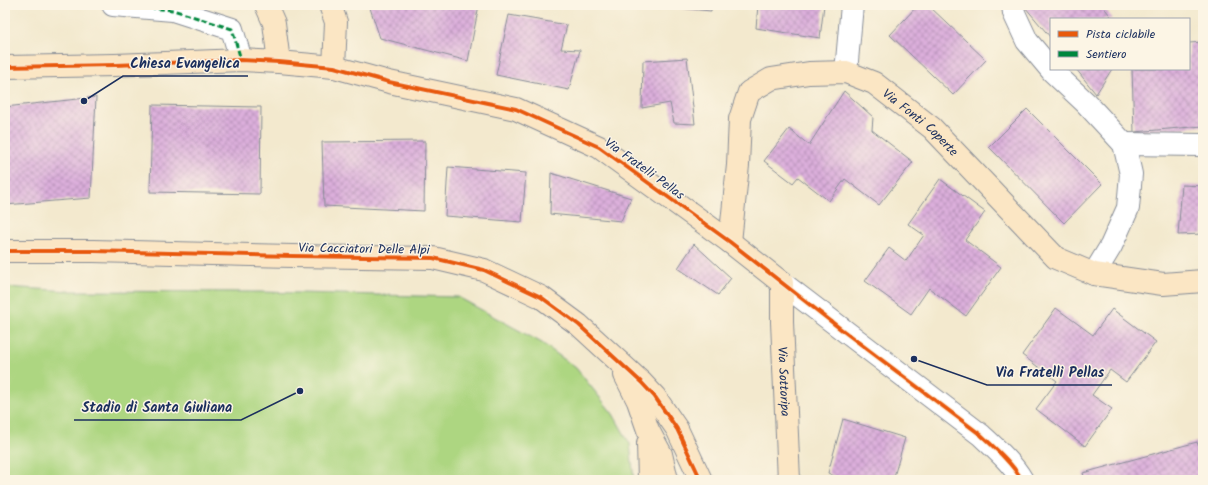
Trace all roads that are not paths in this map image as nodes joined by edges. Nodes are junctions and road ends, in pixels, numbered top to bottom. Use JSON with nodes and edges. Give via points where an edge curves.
{"nodes":[{"id":1,"x":113,"y":5,"type":"edge"},
{"id":2,"x":266,"y":5,"type":"edge"},
{"id":3,"x":330,"y":5,"type":"edge"},
{"id":4,"x":852,"y":5,"type":"edge"},
{"id":5,"x":1013,"y":5,"type":"edge"},
{"id":6,"x":241,"y":60,"type":"junction"},
{"id":7,"x":279,"y":62,"type":"junction"},
{"id":8,"x":5,"y":67,"type":"edge"},
{"id":9,"x":334,"y":67,"type":"junction"},
{"id":10,"x":1050,"y":68,"type":"edge"},
{"id":11,"x":1051,"y":70,"type":"edge"},
{"id":12,"x":846,"y":72,"type":"junction"},
{"id":13,"x":1124,"y":144,"type":"junction"},
{"id":14,"x":1203,"y":145,"type":"edge"},
{"id":15,"x":730,"y":242,"type":"junction"},
{"id":16,"x":5,"y":251,"type":"edge"},
{"id":17,"x":1094,"y":274,"type":"junction"},
{"id":18,"x":1203,"y":281,"type":"edge"},
{"id":19,"x":782,"y":283,"type":"junction"},
{"id":20,"x":618,"y":361,"type":"junction"},
{"id":21,"x":648,"y":430,"type":"junction"},
{"id":22,"x":649,"y":480,"type":"edge"},
{"id":23,"x":667,"y":480,"type":"edge"},
{"id":24,"x":701,"y":480,"type":"edge"},
{"id":25,"x":789,"y":480,"type":"edge"},
{"id":26,"x":1022,"y":480,"type":"edge"}],
"edges":[{"from":1,"to":6,"type":"street","via":[[173,10],[232,29]]},
{"from":2,"to":7,"type":"street","via":[[274,23]]},
{"from":3,"to":9,"type":"street","via":[[336,22]]},
{"from":4,"to":12,"type":"street"},
{"from":5,"to":10,"type":"street","via":[[1014,14],[1027,41]]},
{"from":6,"to":7,"type":"street","name":"Via Fratelli Pellas"},
{"from":6,"to":8,"type":"street","name":"Via Fratelli Pellas"},
{"from":7,"to":9,"type":"street","name":"Via Fratelli Pellas"},
{"from":9,"to":15,"type":"street","name":"Via Fratelli Pellas","via":[[388,82],[516,109],[599,146]]},
{"from":11,"to":13,"type":"street"},
{"from":12,"to":15,"type":"street","name":"Via Fonti Coperte","via":[[809,73],[771,79],[749,92],[740,119]]},
{"from":12,"to":17,"type":"street","name":"Via Fonti Coperte","via":[[874,83],[932,128],[1056,258]]},
{"from":13,"to":14,"type":"street"},
{"from":13,"to":17,"type":"street","via":[[1131,174],[1128,208],[1111,246]]},
{"from":15,"to":19,"type":"street","name":"Via Fratelli Pellas"},
{"from":16,"to":20,"type":"street","name":"Via Cacciatori Delle Alpi","via":[[434,258],[484,270],[541,297],[579,325]]},
{"from":17,"to":18,"type":"street","name":"Via Fonti Coperte","via":[[1163,284]]},
{"from":19,"to":25,"type":"street","name":"Via Sottoripa"},
{"from":19,"to":26,"type":"street","name":"Via Fratelli Pellas","via":[[981,435]]},
{"from":20,"to":21,"type":"street","via":[[638,401]]},
{"from":20,"to":24,"type":"street","name":"Via Cacciatori Delle Alpi","via":[[655,397],[677,429]]},
{"from":21,"to":22,"type":"street"},
{"from":21,"to":23,"type":"street","via":[[661,454]]}]}
